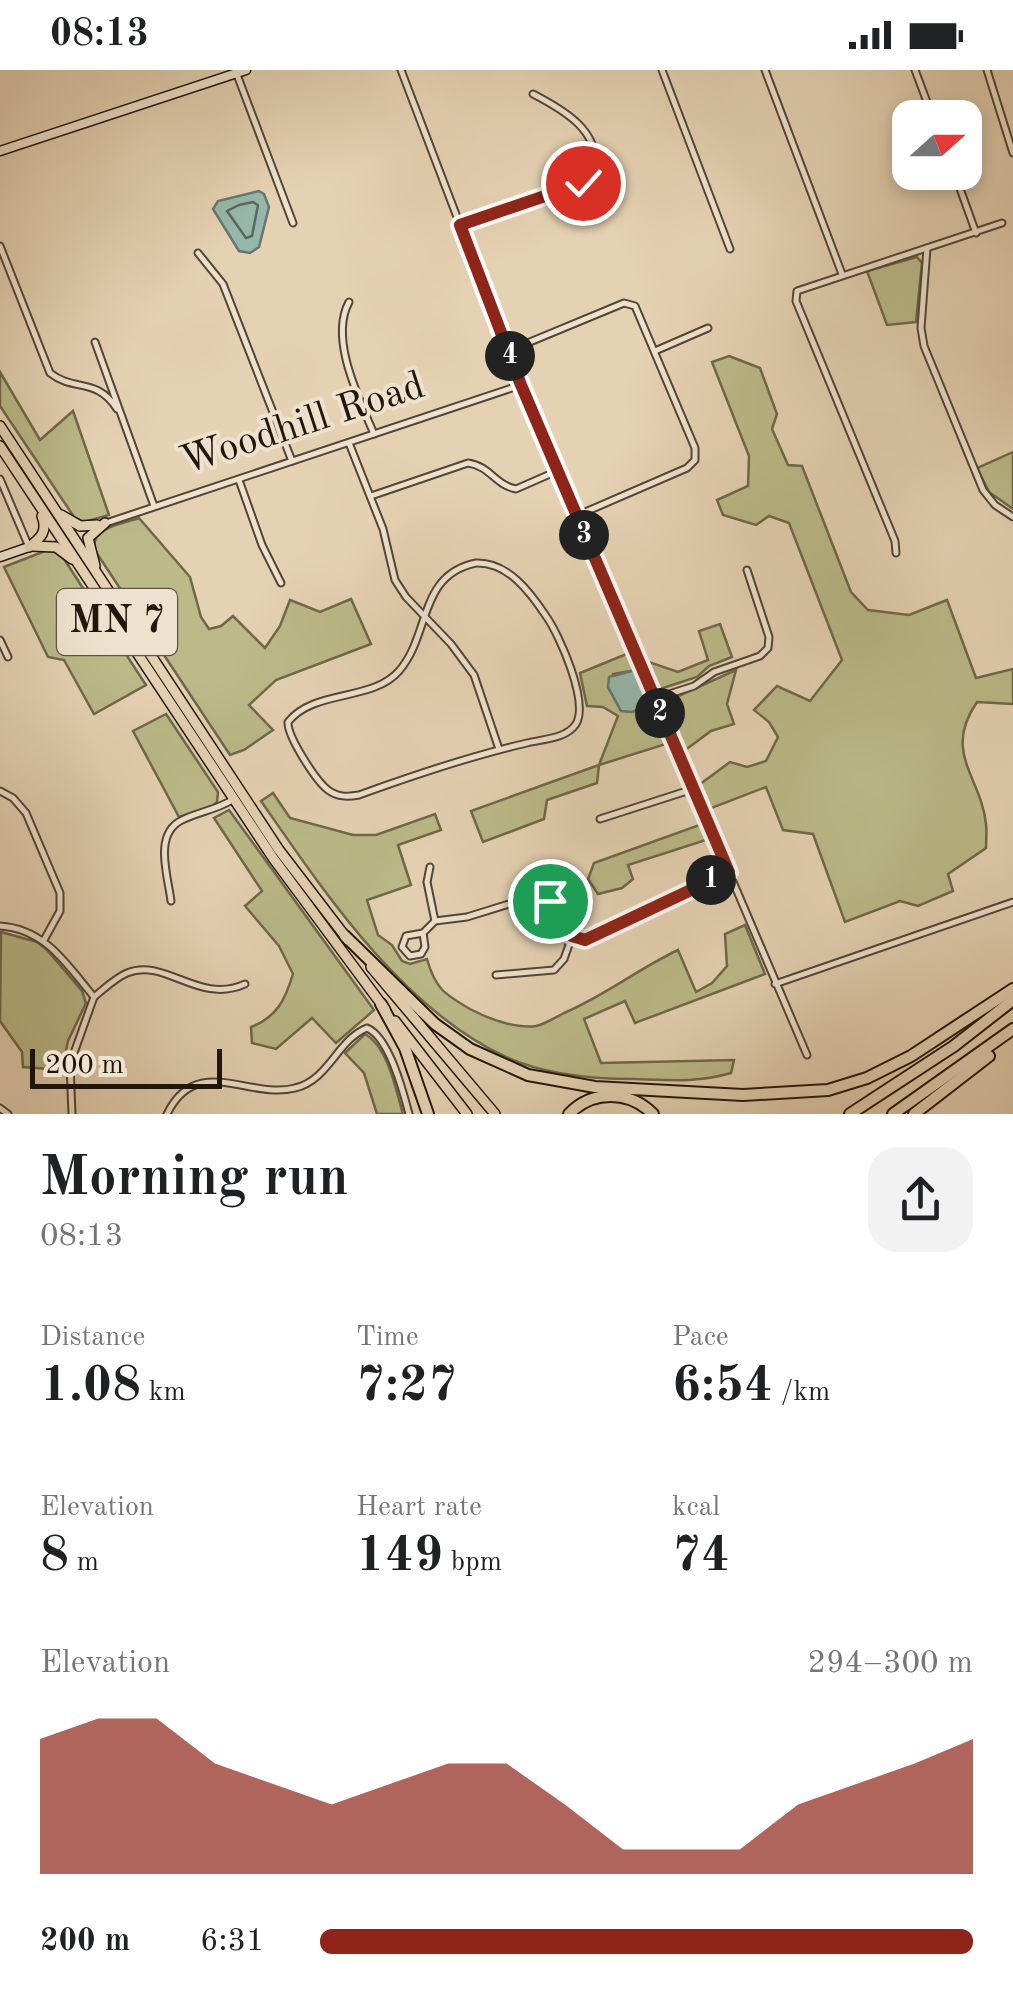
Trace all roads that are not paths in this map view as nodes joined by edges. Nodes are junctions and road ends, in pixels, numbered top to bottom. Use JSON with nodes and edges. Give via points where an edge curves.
{"nodes":[{"id":1,"x":401,"y":70,"type":"edge"},
{"id":2,"x":662,"y":70,"type":"edge"},
{"id":3,"x":765,"y":70,"type":"edge"},
{"id":4,"x":915,"y":70,"type":"edge"},
{"id":5,"x":987,"y":70,"type":"edge"},
{"id":6,"x":239,"y":71,"type":"edge"},
{"id":7,"x":533,"y":94,"type":"dead end"},
{"id":8,"x":926,"y":100,"type":"edge"},
{"id":9,"x":0,"y":151,"type":"edge"},
{"id":10,"x":1013,"y":154,"type":"edge"},
{"id":11,"x":960,"y":190,"type":"edge"},
{"id":12,"x":293,"y":223,"type":"dead end"},
{"id":13,"x":1002,"y":223,"type":"dead end"},
{"id":14,"x":460,"y":225,"type":"junction"},
{"id":15,"x":976,"y":233,"type":"junction"},
{"id":16,"x":0,"y":246,"type":"edge"},
{"id":17,"x":926,"y":248,"type":"junction"},
{"id":18,"x":730,"y":249,"type":"dead end"},
{"id":19,"x":198,"y":253,"type":"dead end"},
{"id":20,"x":842,"y":274,"type":"junction"},
{"id":21,"x":350,"y":302,"type":"dead end"},
{"id":22,"x":708,"y":328,"type":"dead end"},
{"id":23,"x":96,"y":342,"type":"dead end"},
{"id":24,"x":508,"y":350,"type":"junction"},
{"id":25,"x":655,"y":351,"type":"junction"},
{"id":26,"x":521,"y":385,"type":"junction"},
{"id":27,"x":117,"y":409,"type":"junction"},
{"id":28,"x":0,"y":426,"type":"edge"},
{"id":29,"x":374,"y":434,"type":"junction"},
{"id":30,"x":349,"y":443,"type":"junction"},
{"id":31,"x":0,"y":446,"type":"edge"},
{"id":32,"x":292,"y":461,"type":"junction"},
{"id":33,"x":557,"y":471,"type":"junction"},
{"id":34,"x":238,"y":478,"type":"junction"},
{"id":35,"x":0,"y":479,"type":"edge"},
{"id":36,"x":30,"y":491,"type":"junction"},
{"id":37,"x":371,"y":496,"type":"junction"},
{"id":38,"x":154,"y":506,"type":"junction"},
{"id":39,"x":57,"y":512,"type":"junction"},
{"id":40,"x":576,"y":516,"type":"junction"},
{"id":41,"x":1013,"y":517,"type":"edge"},
{"id":42,"x":105,"y":524,"type":"junction"},
{"id":43,"x":29,"y":547,"type":"junction"},
{"id":44,"x":896,"y":553,"type":"dead end"},
{"id":45,"x":0,"y":557,"type":"edge"},
{"id":46,"x":88,"y":570,"type":"junction"},
{"id":47,"x":746,"y":570,"type":"dead end"},
{"id":48,"x":281,"y":583,"type":"dead end"},
{"id":49,"x":425,"y":616,"type":"junction"},
{"id":50,"x":0,"y":640,"type":"edge"},
{"id":51,"x":8,"y":657,"type":"dead end"},
{"id":52,"x":654,"y":700,"type":"junction"},
{"id":53,"x":499,"y":749,"type":"junction"},
{"id":54,"x":692,"y":789,"type":"junction"},
{"id":55,"x":0,"y":790,"type":"edge"},
{"id":56,"x":234,"y":799,"type":"junction"},
{"id":57,"x":600,"y":819,"type":"dead end"},
{"id":58,"x":430,"y":867,"type":"dead end"},
{"id":59,"x":729,"y":872,"type":"junction"},
{"id":60,"x":170,"y":901,"type":"dead end"},
{"id":61,"x":1013,"y":902,"type":"edge"},
{"id":62,"x":435,"y":921,"type":"junction"},
{"id":63,"x":0,"y":926,"type":"edge"},
{"id":64,"x":423,"y":932,"type":"junction"},
{"id":65,"x":345,"y":936,"type":"junction"},
{"id":66,"x":572,"y":936,"type":"junction"},
{"id":67,"x":44,"y":940,"type":"junction"},
{"id":68,"x":496,"y":975,"type":"dead end"},
{"id":69,"x":245,"y":984,"type":"dead end"},
{"id":70,"x":775,"y":984,"type":"junction"},
{"id":71,"x":1013,"y":989,"type":"edge"},
{"id":72,"x":94,"y":997,"type":"junction"},
{"id":73,"x":1013,"y":1000,"type":"edge"},
{"id":74,"x":381,"y":1004,"type":"junction"},
{"id":75,"x":1013,"y":1031,"type":"edge"},
{"id":76,"x":808,"y":1055,"type":"dead end"},
{"id":77,"x":0,"y":1108,"type":"edge"},
{"id":78,"x":8,"y":1114,"type":"edge"},
{"id":79,"x":72,"y":1114,"type":"edge"},
{"id":80,"x":167,"y":1114,"type":"edge"},
{"id":81,"x":409,"y":1114,"type":"edge"},
{"id":82,"x":428,"y":1114,"type":"edge"},
{"id":83,"x":466,"y":1114,"type":"edge"},
{"id":84,"x":495,"y":1114,"type":"edge"},
{"id":85,"x":569,"y":1114,"type":"edge"},
{"id":86,"x":653,"y":1114,"type":"edge"},
{"id":87,"x":850,"y":1114,"type":"edge"},
{"id":88,"x":894,"y":1114,"type":"edge"},
{"id":89,"x":914,"y":1114,"type":"edge"}],
"edges":[{"from":1,"to":14,"type":"street"},
{"from":2,"to":18,"type":"street"},
{"from":3,"to":20,"type":"street"},
{"from":4,"to":8,"type":"street"},
{"from":5,"to":10,"type":"street"},
{"from":6,"to":9,"type":"main road"},
{"from":6,"to":12,"type":"street"},
{"from":7,"to":14,"type":"street","via":[[580,126],[594,149],[593,172],[576,186]]},
{"from":11,"to":15,"type":"street"},
{"from":13,"to":15,"type":"street"},
{"from":14,"to":24,"type":"street"},
{"from":15,"to":17,"type":"street"},
{"from":16,"to":27,"type":"street","via":[[50,373],[96,388]]},
{"from":17,"to":20,"type":"street"},
{"from":17,"to":41,"type":"street","via":[[924,346],[983,490]]},
{"from":19,"to":32,"type":"street","via":[[223,284]]},
{"from":20,"to":44,"type":"street","via":[[796,292],[796,301]]},
{"from":21,"to":29,"type":"street","via":[[344,312],[347,365]]},
{"from":22,"to":25,"type":"street"},
{"from":23,"to":27,"type":"street"},
{"from":24,"to":25,"type":"street","via":[[624,303],[638,311]]},
{"from":24,"to":26,"type":"street"},
{"from":25,"to":40,"type":"street","via":[[696,460]]},
{"from":26,"to":29,"type":"street","name":"Woodhill Road"},
{"from":26,"to":33,"type":"street"},
{"from":27,"to":38,"type":"street"},
{"from":28,"to":39,"type":"main road","number":"MN 7"},
{"from":29,"to":30,"type":"street","name":"Woodhill Road"},
{"from":30,"to":32,"type":"street","name":"Woodhill Road"},
{"from":30,"to":37,"type":"street"},
{"from":31,"to":36,"type":"main road","number":"MN 7"},
{"from":32,"to":34,"type":"street","name":"Woodhill Road"},
{"from":33,"to":37,"type":"street","via":[[516,489],[468,463]]},
{"from":33,"to":40,"type":"street"},
{"from":34,"to":38,"type":"street","name":"Woodhill Road"},
{"from":34,"to":48,"type":"street"},
{"from":35,"to":43,"type":"street"},
{"from":36,"to":43,"type":"main road","via":[[45,524]]},
{"from":36,"to":46,"type":"main road","number":"MN 7"},
{"from":37,"to":49,"type":"street","via":[[396,580]]},
{"from":38,"to":42,"type":"street","name":"Woodhill Road"},
{"from":39,"to":42,"type":"main road","via":[[80,526]]},
{"from":39,"to":46,"type":"main road","number":"MN 7"},
{"from":40,"to":52,"type":"street"},
{"from":42,"to":46,"type":"main road","via":[[88,538]]},
{"from":43,"to":45,"type":"main road"},
{"from":43,"to":46,"type":"main road","via":[[56,547]]},
{"from":46,"to":56,"type":"main road","number":"MN 7"},
{"from":46,"to":65,"type":"main road","number":"MN 7"},
{"from":47,"to":52,"type":"street","via":[[768,648]]},
{"from":49,"to":53,"type":"street","via":[[474,676]]},
{"from":49,"to":53,"type":"street","via":[[450,572],[486,563],[506,570],[553,625],[568,658],[578,719],[564,734]]},
{"from":49,"to":53,"type":"street","via":[[396,674],[300,711],[287,726],[321,783],[343,796]]},
{"from":50,"to":51,"type":"street"},
{"from":52,"to":54,"type":"street"},
{"from":54,"to":57,"type":"street"},
{"from":54,"to":59,"type":"street"},
{"from":55,"to":67,"type":"street","via":[[26,813],[60,893],[60,911]]},
{"from":56,"to":60,"type":"street","via":[[169,831],[164,847]]},
{"from":56,"to":74,"type":"main road","number":"MN 7"},
{"from":58,"to":62,"type":"street"},
{"from":59,"to":66,"type":"street","via":[[585,940]]},
{"from":59,"to":70,"type":"street"},
{"from":61,"to":70,"type":"street"},
{"from":62,"to":64,"type":"street"},
{"from":62,"to":66,"type":"street","via":[[538,895],[550,901]]},
{"from":63,"to":67,"type":"street"},
{"from":64,"to":64,"type":"street","via":[[406,936],[405,953],[421,954]]},
{"from":65,"to":71,"type":"highway","via":[[470,1049],[547,1080],[636,1090],[766,1096],[828,1090],[911,1056]]},
{"from":65,"to":84,"type":"main road","number":"MN 7"},
{"from":66,"to":68,"type":"street","via":[[554,970]]},
{"from":67,"to":72,"type":"street"},
{"from":69,"to":72,"type":"street","via":[[218,992],[134,971]]},
{"from":70,"to":76,"type":"street"},
{"from":72,"to":79,"type":"street","via":[[70,1064]]},
{"from":73,"to":87,"type":"highway"},
{"from":74,"to":82,"type":"highway"},
{"from":74,"to":83,"type":"main road","number":"MN 7"},
{"from":75,"to":88,"type":"highway"},
{"from":75,"to":89,"type":"highway"},
{"from":77,"to":78,"type":"street"},
{"from":80,"to":81,"type":"street","via":[[181,1094],[206,1082],[296,1088],[318,1076],[367,1028],[379,1036]]},
{"from":85,"to":86,"type":"highway","via":[[604,1095],[636,1101]]}]}
